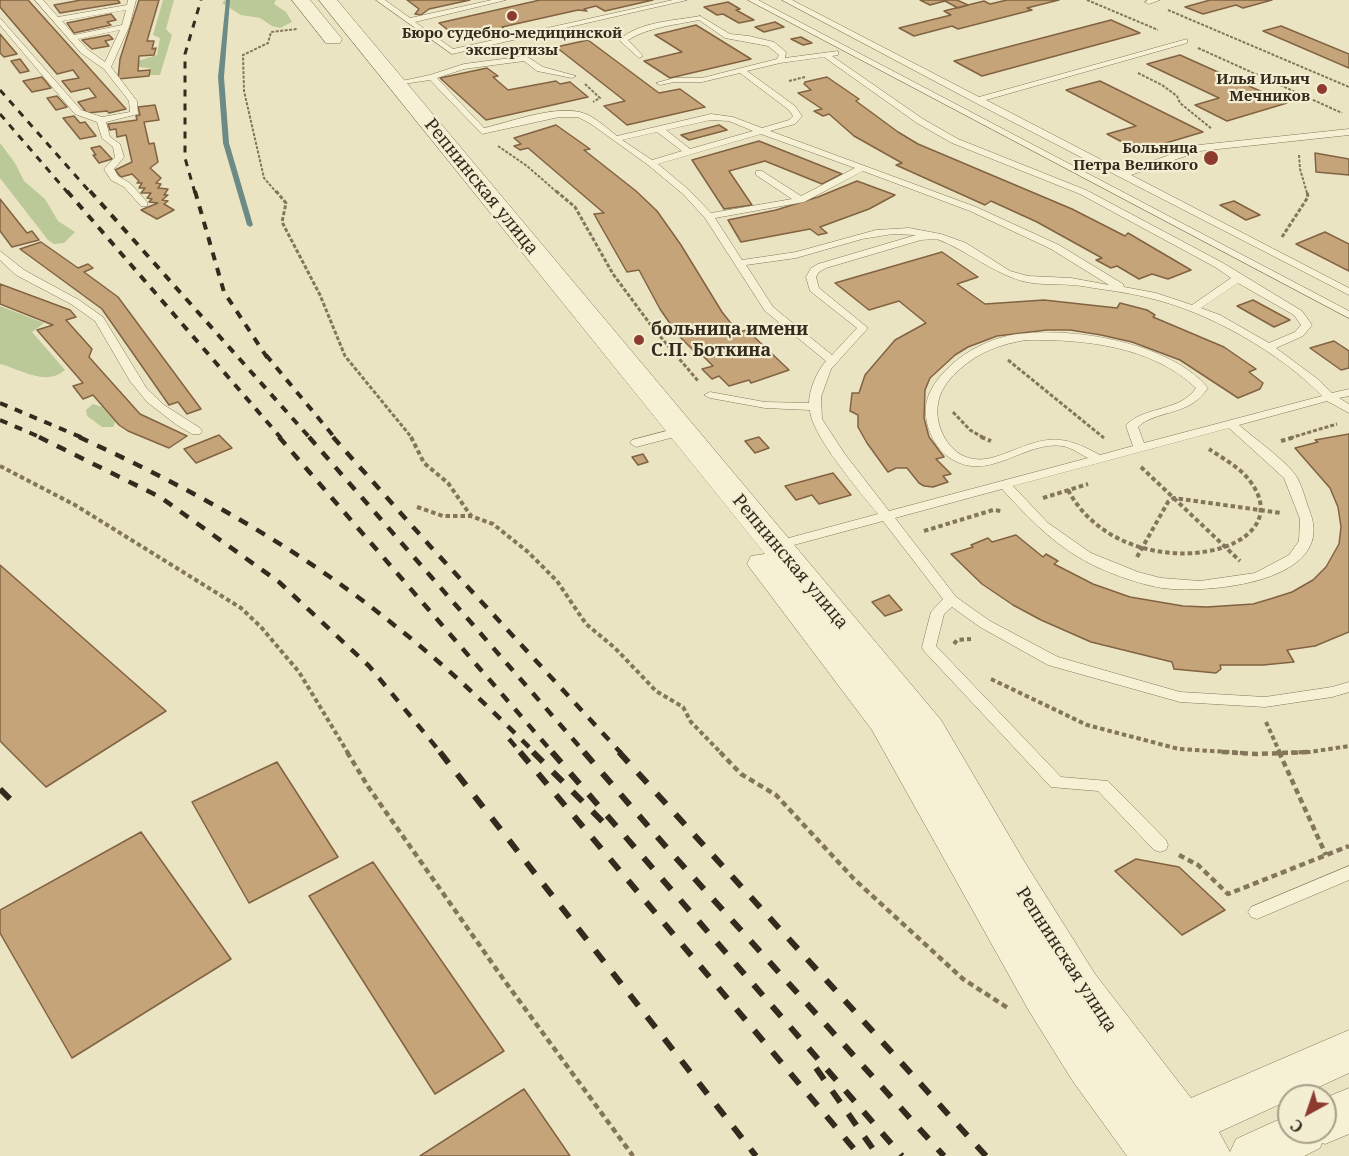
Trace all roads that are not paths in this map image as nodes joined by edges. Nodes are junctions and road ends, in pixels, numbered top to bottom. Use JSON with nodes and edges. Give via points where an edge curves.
{"nodes":[{"id":1,"x":301,"y":0,"type":"edge"},
{"id":2,"x":328,"y":0,"type":"edge"},
{"id":3,"x":380,"y":0,"type":"edge"},
{"id":4,"x":502,"y":0,"type":"edge"},
{"id":5,"x":683,"y":0,"type":"edge"},
{"id":6,"x":752,"y":0,"type":"edge"},
{"id":7,"x":786,"y":0,"type":"edge"},
{"id":8,"x":43,"y":1,"type":"edge"},
{"id":9,"x":486,"y":2,"type":"edge"},
{"id":10,"x":131,"y":4,"type":"edge"},
{"id":11,"x":0,"y":20,"type":"edge"},
{"id":12,"x":56,"y":20,"type":"junction"},
{"id":13,"x":409,"y":21,"type":"junction"},
{"id":14,"x":124,"y":27,"type":"junction"},
{"id":15,"x":72,"y":38,"type":"junction"},
{"id":16,"x":1184,"y":41,"type":"road end"},
{"id":17,"x":848,"y":50,"type":"junction"},
{"id":18,"x":826,"y":55,"type":"junction"},
{"id":19,"x":639,"y":56,"type":"dead end"},
{"id":20,"x":780,"y":62,"type":"junction"},
{"id":21,"x":107,"y":67,"type":"junction"},
{"id":22,"x":743,"y":72,"type":"junction"},
{"id":23,"x":572,"y":76,"type":"road end"},
{"id":24,"x":432,"y":77,"type":"junction"},
{"id":25,"x":396,"y":83,"type":"junction"},
{"id":26,"x":660,"y":83,"type":"dead end"},
{"id":27,"x":977,"y":100,"type":"junction"},
{"id":28,"x":101,"y":120,"type":"junction"},
{"id":29,"x":659,"y":129,"type":"junction"},
{"id":30,"x":761,"y":130,"type":"junction"},
{"id":31,"x":1349,"y":132,"type":"edge"},
{"id":32,"x":615,"y":139,"type":"junction"},
{"id":33,"x":689,"y":152,"type":"junction"},
{"id":34,"x":651,"y":164,"type":"junction"},
{"id":35,"x":863,"y":168,"type":"junction"},
{"id":36,"x":759,"y":173,"type":"dead end"},
{"id":37,"x":1122,"y":175,"type":"junction"},
{"id":38,"x":801,"y":200,"type":"junction"},
{"id":39,"x":144,"y":204,"type":"dead end"},
{"id":40,"x":709,"y":216,"type":"junction"},
{"id":41,"x":938,"y":236,"type":"junction"},
{"id":42,"x":0,"y":254,"type":"edge"},
{"id":43,"x":740,"y":263,"type":"junction"},
{"id":44,"x":1238,"y":278,"type":"junction"},
{"id":45,"x":1126,"y":291,"type":"junction"},
{"id":46,"x":1349,"y":292,"type":"edge"},
{"id":47,"x":1195,"y":308,"type":"junction"},
{"id":48,"x":1349,"y":315,"type":"edge"},
{"id":49,"x":1267,"y":348,"type":"junction"},
{"id":50,"x":833,"y":361,"type":"junction"},
{"id":51,"x":1349,"y":392,"type":"edge"},
{"id":52,"x":710,"y":395,"type":"road end"},
{"id":53,"x":1330,"y":398,"type":"junction"},
{"id":54,"x":815,"y":407,"type":"junction"},
{"id":55,"x":1349,"y":409,"type":"edge"},
{"id":56,"x":1231,"y":424,"type":"junction"},
{"id":57,"x":196,"y":430,"type":"dead end"},
{"id":58,"x":660,"y":437,"type":"junction"},
{"id":59,"x":1140,"y":448,"type":"junction"},
{"id":60,"x":1098,"y":459,"type":"junction"},
{"id":61,"x":1005,"y":485,"type":"junction"},
{"id":62,"x":886,"y":515,"type":"junction"},
{"id":63,"x":765,"y":549,"type":"dead end"},
{"id":64,"x":951,"y":600,"type":"junction"},
{"id":65,"x":1349,"y":687,"type":"edge"},
{"id":66,"x":1160,"y":845,"type":"road end"},
{"id":67,"x":1349,"y":873,"type":"edge"},
{"id":68,"x":1257,"y":912,"type":"dead end"},
{"id":69,"x":1349,"y":1051,"type":"edge"},
{"id":70,"x":1278,"y":1144,"type":"edge"},
{"id":71,"x":1179,"y":1148,"type":"edge"},
{"id":72,"x":1253,"y":1156,"type":"edge"}],
"edges":[{"from":1,"to":58,"type":"street","name":"Репнинская улица"},
{"from":2,"to":25,"type":"street","name":"Репнинская улица"},
{"from":3,"to":13,"type":"lane"},
{"from":4,"to":9,"type":"lane"},
{"from":5,"to":13,"type":"lane","via":[[452,52]]},
{"from":6,"to":17,"type":"lane","via":[[762,9]]},
{"from":7,"to":27,"type":"lane"},
{"from":8,"to":12,"type":"lane"},
{"from":9,"to":13,"type":"lane"},
{"from":10,"to":12,"type":"lane"},
{"from":10,"to":14,"type":"lane"},
{"from":11,"to":28,"type":"lane","via":[[78,112]]},
{"from":12,"to":15,"type":"lane"},
{"from":14,"to":15,"type":"lane"},
{"from":14,"to":21,"type":"lane"},
{"from":15,"to":21,"type":"lane"},
{"from":16,"to":27,"type":"lane"},
{"from":17,"to":18,"type":"lane"},
{"from":17,"to":48,"type":"lane"},
{"from":18,"to":20,"type":"lane"},
{"from":18,"to":44,"type":"lane","via":[[955,141],[1083,192]]},
{"from":19,"to":20,"type":"lane","via":[[623,40],[643,30],[699,18],[728,36],[771,44],[783,54]]},
{"from":20,"to":22,"type":"lane"},
{"from":21,"to":28,"type":"lane","via":[[133,101],[135,114]]},
{"from":22,"to":26,"type":"lane"},
{"from":22,"to":30,"type":"lane","via":[[798,116],[792,122]]},
{"from":23,"to":24,"type":"lane","via":[[540,69],[526,58]]},
{"from":24,"to":25,"type":"lane"},
{"from":24,"to":32,"type":"lane","via":[[482,131],[574,114]]},
{"from":25,"to":58,"type":"street","name":"Репнинская улица"},
{"from":27,"to":37,"type":"lane"},
{"from":28,"to":39,"type":"lane","via":[[105,138],[117,146],[120,156],[109,169]]},
{"from":29,"to":30,"type":"lane","via":[[711,117]]},
{"from":29,"to":32,"type":"lane"},
{"from":29,"to":33,"type":"lane"},
{"from":30,"to":33,"type":"lane"},
{"from":30,"to":35,"type":"lane"},
{"from":31,"to":37,"type":"lane","via":[[1199,148]]},
{"from":32,"to":34,"type":"lane"},
{"from":33,"to":34,"type":"lane"},
{"from":34,"to":40,"type":"lane"},
{"from":35,"to":38,"type":"lane"},
{"from":35,"to":45,"type":"lane","via":[[1019,230],[1055,247]]},
{"from":36,"to":38,"type":"lane"},
{"from":37,"to":46,"type":"lane"},
{"from":38,"to":40,"type":"lane"},
{"from":40,"to":43,"type":"lane"},
{"from":41,"to":43,"type":"lane","via":[[886,230],[796,255]]},
{"from":41,"to":45,"type":"lane","via":[[962,245],[1006,273]]},
{"from":41,"to":50,"type":"lane","via":[[920,237],[815,270],[811,277],[814,289],[863,328]]},
{"from":42,"to":57,"type":"lane","via":[[35,282],[79,303],[101,321],[138,388],[162,412]]},
{"from":43,"to":50,"type":"lane","via":[[769,309]]},
{"from":44,"to":47,"type":"lane"},
{"from":44,"to":49,"type":"lane","via":[[1298,314],[1307,325],[1299,334]]},
{"from":45,"to":47,"type":"lane"},
{"from":47,"to":49,"type":"lane"},
{"from":49,"to":53,"type":"lane","via":[[1315,382]]},
{"from":50,"to":54,"type":"lane","via":[[826,368]]},
{"from":51,"to":53,"type":"lane"},
{"from":52,"to":54,"type":"lane","via":[[765,405]]},
{"from":53,"to":55,"type":"lane"},
{"from":53,"to":56,"type":"lane"},
{"from":54,"to":62,"type":"lane","via":[[816,418],[833,446]]},
{"from":56,"to":59,"type":"lane"},
{"from":56,"to":61,"type":"lane","via":[[1290,476],[1306,519],[1306,541],[1294,558],[1258,577],[1200,586],[1161,583],[1124,571],[1086,556],[1043,526]]},
{"from":58,"to":71,"type":"street","name":"Репнинская улица","via":[[885,720],[1088,1065]]},
{"from":59,"to":60,"type":"lane"},
{"from":59,"to":60,"type":"lane","via":[[1132,426],[1139,417],[1180,407],[1197,398],[1202,388],[1195,379],[1155,357],[1085,338],[1008,339],[982,348],[957,364],[939,385],[929,407],[935,433],[945,449],[974,463],[991,462],[1051,442],[1066,443]]},
{"from":60,"to":61,"type":"lane"},
{"from":61,"to":62,"type":"lane"},
{"from":62,"to":63,"type":"lane"},
{"from":62,"to":64,"type":"lane"},
{"from":64,"to":65,"type":"lane","via":[[985,624],[1053,661],[1180,697],[1265,702]]},
{"from":64,"to":66,"type":"lane","via":[[938,612],[929,647],[1057,783],[1102,785]]},
{"from":67,"to":68,"type":"lane"},
{"from":69,"to":71,"type":"street"},
{"from":70,"to":72,"type":"street"}]}
